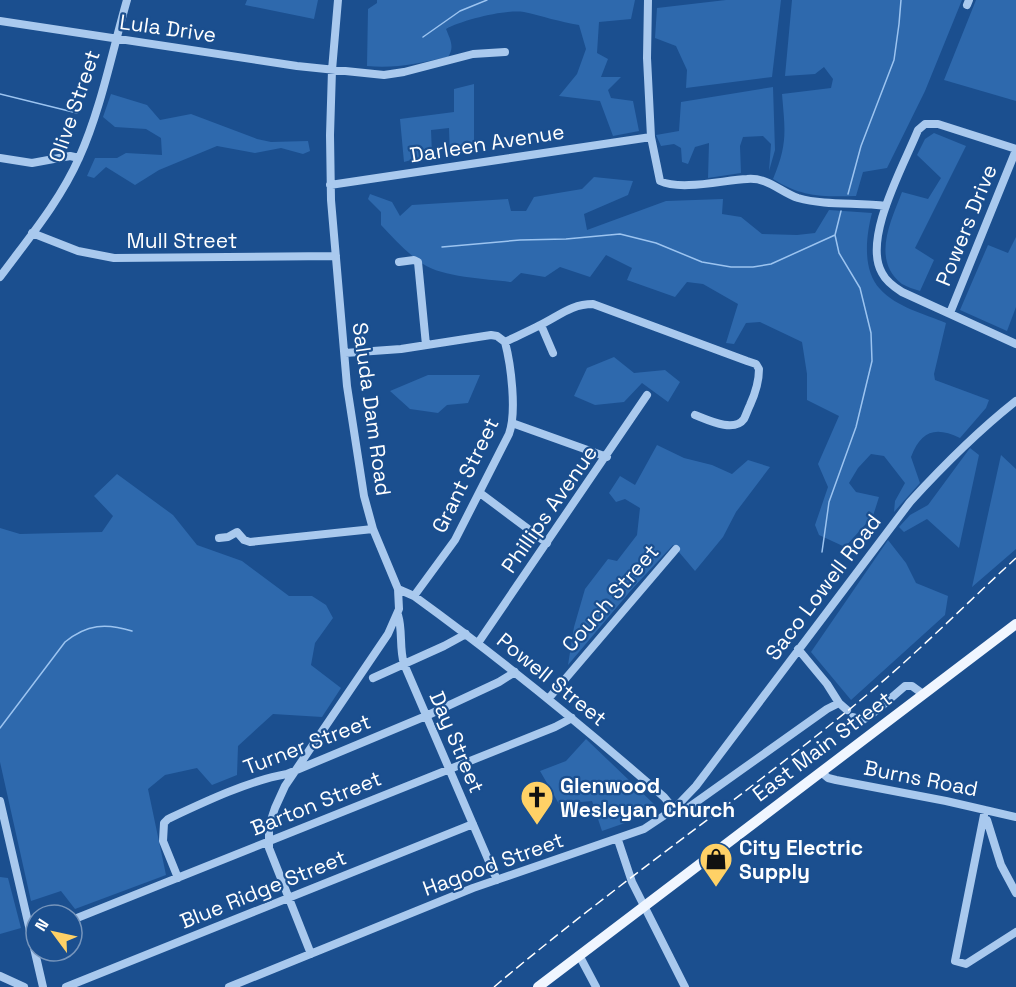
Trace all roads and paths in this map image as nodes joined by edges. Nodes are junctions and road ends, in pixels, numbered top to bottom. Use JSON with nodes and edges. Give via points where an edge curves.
{"nodes":[{"id":1,"x":127,"y":0,"type":"edge"},
{"id":2,"x":338,"y":0,"type":"edge"},
{"id":3,"x":648,"y":0,"type":"edge"},
{"id":4,"x":0,"y":21,"type":"edge"},
{"id":5,"x":116,"y":39,"type":"junction"},
{"id":6,"x":506,"y":52,"type":"dead end"},
{"id":7,"x":332,"y":70,"type":"junction"},
{"id":8,"x":651,"y":137,"type":"junction"},
{"id":9,"x":1016,"y":150,"type":"edge"},
{"id":10,"x":0,"y":158,"type":"edge"},
{"id":11,"x":79,"y":158,"type":"junction"},
{"id":12,"x":330,"y":185,"type":"junction"},
{"id":13,"x":886,"y":206,"type":"junction"},
{"id":14,"x":32,"y":233,"type":"junction"},
{"id":15,"x":336,"y":256,"type":"junction"},
{"id":16,"x":399,"y":262,"type":"dead end"},
{"id":17,"x":0,"y":276,"type":"edge"},
{"id":18,"x":950,"y":313,"type":"junction"},
{"id":19,"x":541,"y":325,"type":"junction"},
{"id":20,"x":505,"y":342,"type":"junction"},
{"id":21,"x":1016,"y":344,"type":"edge"},
{"id":22,"x":426,"y":345,"type":"junction"},
{"id":23,"x":345,"y":353,"type":"junction"},
{"id":24,"x":553,"y":353,"type":"dead end"},
{"id":25,"x":647,"y":395,"type":"dead end"},
{"id":26,"x":1016,"y":400,"type":"edge"},
{"id":27,"x":695,"y":415,"type":"dead end"},
{"id":28,"x":512,"y":423,"type":"junction"},
{"id":29,"x":607,"y":457,"type":"junction"},
{"id":30,"x":480,"y":493,"type":"junction"},
{"id":31,"x":373,"y":529,"type":"junction"},
{"id":32,"x":219,"y":538,"type":"dead end"},
{"id":33,"x":547,"y":543,"type":"junction"},
{"id":34,"x":676,"y":549,"type":"dead end"},
{"id":35,"x":398,"y":589,"type":"junction"},
{"id":36,"x":414,"y":596,"type":"junction"},
{"id":37,"x":398,"y":615,"type":"junction"},
{"id":38,"x":1016,"y":624,"type":"edge"},
{"id":39,"x":466,"y":633,"type":"junction"},
{"id":40,"x":478,"y":643,"type":"junction"},
{"id":41,"x":798,"y":649,"type":"junction"},
{"id":42,"x":404,"y":664,"type":"junction"},
{"id":43,"x":515,"y":672,"type":"junction"},
{"id":44,"x":373,"y":678,"type":"dead end"},
{"id":45,"x":923,"y":694,"type":"junction"},
{"id":46,"x":549,"y":698,"type":"junction"},
{"id":47,"x":839,"y":703,"type":"junction"},
{"id":48,"x":846,"y":710,"type":"dead end"},
{"id":49,"x":426,"y":716,"type":"junction"},
{"id":50,"x":853,"y":717,"type":"dead end"},
{"id":51,"x":572,"y":718,"type":"junction"},
{"id":52,"x":450,"y":769,"type":"junction"},
{"id":53,"x":295,"y":770,"type":"junction"},
{"id":54,"x":822,"y":772,"type":"junction"},
{"id":55,"x":0,"y":801,"type":"edge"},
{"id":56,"x":674,"y":809,"type":"junction"},
{"id":57,"x":985,"y":810,"type":"junction"},
{"id":58,"x":1016,"y":817,"type":"edge"},
{"id":59,"x":472,"y":824,"type":"junction"},
{"id":60,"x":618,"y":840,"type":"junction"},
{"id":61,"x":269,"y":841,"type":"junction"},
{"id":62,"x":178,"y":878,"type":"junction"},
{"id":63,"x":497,"y":880,"type":"junction"},
{"id":64,"x":1016,"y":892,"type":"edge"},
{"id":65,"x":288,"y":897,"type":"junction"},
{"id":66,"x":25,"y":903,"type":"edge"},
{"id":67,"x":644,"y":906,"type":"junction"},
{"id":68,"x":84,"y":915,"type":"edge"},
{"id":69,"x":1016,"y":932,"type":"edge"},
{"id":70,"x":310,"y":954,"type":"junction"},
{"id":71,"x":579,"y":955,"type":"junction"},
{"id":72,"x":38,"y":963,"type":"edge"},
{"id":73,"x":0,"y":976,"type":"edge"},
{"id":74,"x":24,"y":987,"type":"edge"},
{"id":75,"x":43,"y":987,"type":"edge"},
{"id":76,"x":66,"y":987,"type":"edge"},
{"id":77,"x":229,"y":987,"type":"edge"},
{"id":78,"x":538,"y":987,"type":"edge"},
{"id":79,"x":596,"y":987,"type":"edge"},
{"id":80,"x":685,"y":987,"type":"edge"}],
"edges":[{"from":1,"to":5,"type":"street","name":"Olive Street"},
{"from":2,"to":7,"type":"street","name":"Saluda Dam Road"},
{"from":3,"to":8,"type":"street"},
{"from":4,"to":5,"type":"street","name":"Lula Drive"},
{"from":5,"to":7,"type":"street","name":"Lula Drive"},
{"from":5,"to":11,"type":"street","name":"Olive Street"},
{"from":6,"to":7,"type":"street","name":"Lula Drive","via":[[473,54],[384,75]]},
{"from":7,"to":12,"type":"street","name":"Saluda Dam Road"},
{"from":8,"to":12,"type":"street","name":"Darleen Avenue"},
{"from":8,"to":13,"type":"street","via":[[660,180],[664,183],[711,184],[749,178],[811,201]]},
{"from":9,"to":13,"type":"street","via":[[938,124],[925,124],[918,130]]},
{"from":9,"to":18,"type":"street","name":"Powers Drive"},
{"from":10,"to":11,"type":"street","via":[[33,163]]},
{"from":11,"to":14,"type":"street","name":"Olive Street"},
{"from":12,"to":15,"type":"street","name":"Saluda Dam Road"},
{"from":13,"to":18,"type":"street","via":[[878,227],[876,251],[881,273],[902,292]]},
{"from":14,"to":15,"type":"street","name":"Mull Street","via":[[114,258]]},
{"from":14,"to":17,"type":"street","name":"Olive Street"},
{"from":15,"to":23,"type":"street","name":"Saluda Dam Road"},
{"from":16,"to":22,"type":"street","via":[[418,262]]},
{"from":18,"to":21,"type":"street"},
{"from":19,"to":20,"type":"street"},
{"from":19,"to":24,"type":"street"},
{"from":19,"to":27,"type":"street","via":[[567,309],[593,304],[756,364],[759,379],[738,424],[725,425]]},
{"from":20,"to":22,"type":"street","via":[[491,335]]},
{"from":20,"to":28,"type":"street","name":"Grant Street"},
{"from":22,"to":23,"type":"street"},
{"from":23,"to":31,"type":"street","name":"Saluda Dam Road","via":[[353,429]]},
{"from":25,"to":29,"type":"street","name":"Phillips Avenue"},
{"from":26,"to":41,"type":"street","name":"Saco Lowell Road","via":[[910,502]]},
{"from":28,"to":29,"type":"street"},
{"from":28,"to":30,"type":"street","name":"Grant Street"},
{"from":29,"to":33,"type":"street","name":"Phillips Avenue"},
{"from":30,"to":33,"type":"street"},
{"from":30,"to":36,"type":"street","name":"Grant Street","via":[[455,540]]},
{"from":31,"to":32,"type":"street","via":[[250,542],[237,532]]},
{"from":31,"to":35,"type":"street","name":"Saluda Dam Road"},
{"from":33,"to":40,"type":"street","name":"Phillips Avenue"},
{"from":34,"to":46,"type":"street","name":"Couch Street"},
{"from":35,"to":36,"type":"street","name":"Powell Street"},
{"from":35,"to":37,"type":"street","name":"Saluda Dam Road"},
{"from":36,"to":39,"type":"street","name":"Powell Street"},
{"from":37,"to":42,"type":"street","name":"Day Street"},
{"from":37,"to":53,"type":"street","name":"Saluda Dam Road"},
{"from":38,"to":45,"type":"main road","name":"East Main Street"},
{"from":39,"to":40,"type":"street","name":"Powell Street"},
{"from":39,"to":42,"type":"street"},
{"from":40,"to":43,"type":"street","name":"Powell Street"},
{"from":41,"to":47,"type":"street"},
{"from":41,"to":56,"type":"street","name":"Saco Lowell Road","via":[[696,786]]},
{"from":42,"to":44,"type":"street"},
{"from":42,"to":49,"type":"street","name":"Day Street"},
{"from":43,"to":46,"type":"street","name":"Powell Street"},
{"from":43,"to":49,"type":"street","name":"Turner Street"},
{"from":45,"to":50,"type":"street","via":[[905,686],[863,720]]},
{"from":45,"to":54,"type":"main road","name":"East Main Street"},
{"from":46,"to":51,"type":"street","name":"Powell Street"},
{"from":47,"to":48,"type":"street"},
{"from":47,"to":56,"type":"street","name":"Hagood Street","via":[[685,810]]},
{"from":49,"to":52,"type":"street","name":"Day Street"},
{"from":49,"to":53,"type":"street","name":"Turner Street"},
{"from":51,"to":52,"type":"street","name":"Barton Street"},
{"from":51,"to":56,"type":"street","name":"Powell Street"},
{"from":52,"to":59,"type":"street","name":"Day Street"},
{"from":52,"to":61,"type":"street","name":"Barton Street"},
{"from":53,"to":61,"type":"street","name":"Saluda Dam Road","via":[[275,808]]},
{"from":53,"to":62,"type":"street","name":"Turner Street","via":[[219,796],[164,822],[163,841]]},
{"from":54,"to":57,"type":"street","name":"Burns Road","via":[[836,780]]},
{"from":54,"to":67,"type":"main road","name":"East Main Street"},
{"from":55,"to":66,"type":"street"},
{"from":56,"to":60,"type":"street","name":"Hagood Street","via":[[644,830]]},
{"from":57,"to":58,"type":"street","name":"Burns Road"},
{"from":57,"to":64,"type":"street","via":[[997,854]]},
{"from":57,"to":69,"type":"street","via":[[955,961],[966,964]]},
{"from":59,"to":63,"type":"street","name":"Day Street"},
{"from":59,"to":65,"type":"street","name":"Blue Ridge Street"},
{"from":60,"to":63,"type":"street","name":"Hagood Street"},
{"from":60,"to":67,"type":"street"},
{"from":61,"to":62,"type":"street","name":"Barton Street"},
{"from":61,"to":65,"type":"street","name":"Saluda Dam Road"},
{"from":62,"to":68,"type":"street","name":"Barton Street"},
{"from":63,"to":70,"type":"street","name":"Hagood Street"},
{"from":65,"to":70,"type":"street","name":"Saluda Dam Road"},
{"from":65,"to":76,"type":"street","name":"Blue Ridge Street"},
{"from":67,"to":71,"type":"main road","name":"East Main Street"},
{"from":67,"to":80,"type":"street"},
{"from":70,"to":77,"type":"street","name":"Hagood Street"},
{"from":71,"to":78,"type":"main road","name":"East Main Street"},
{"from":71,"to":79,"type":"street"},
{"from":72,"to":75,"type":"street"},
{"from":73,"to":74,"type":"street"}]}
